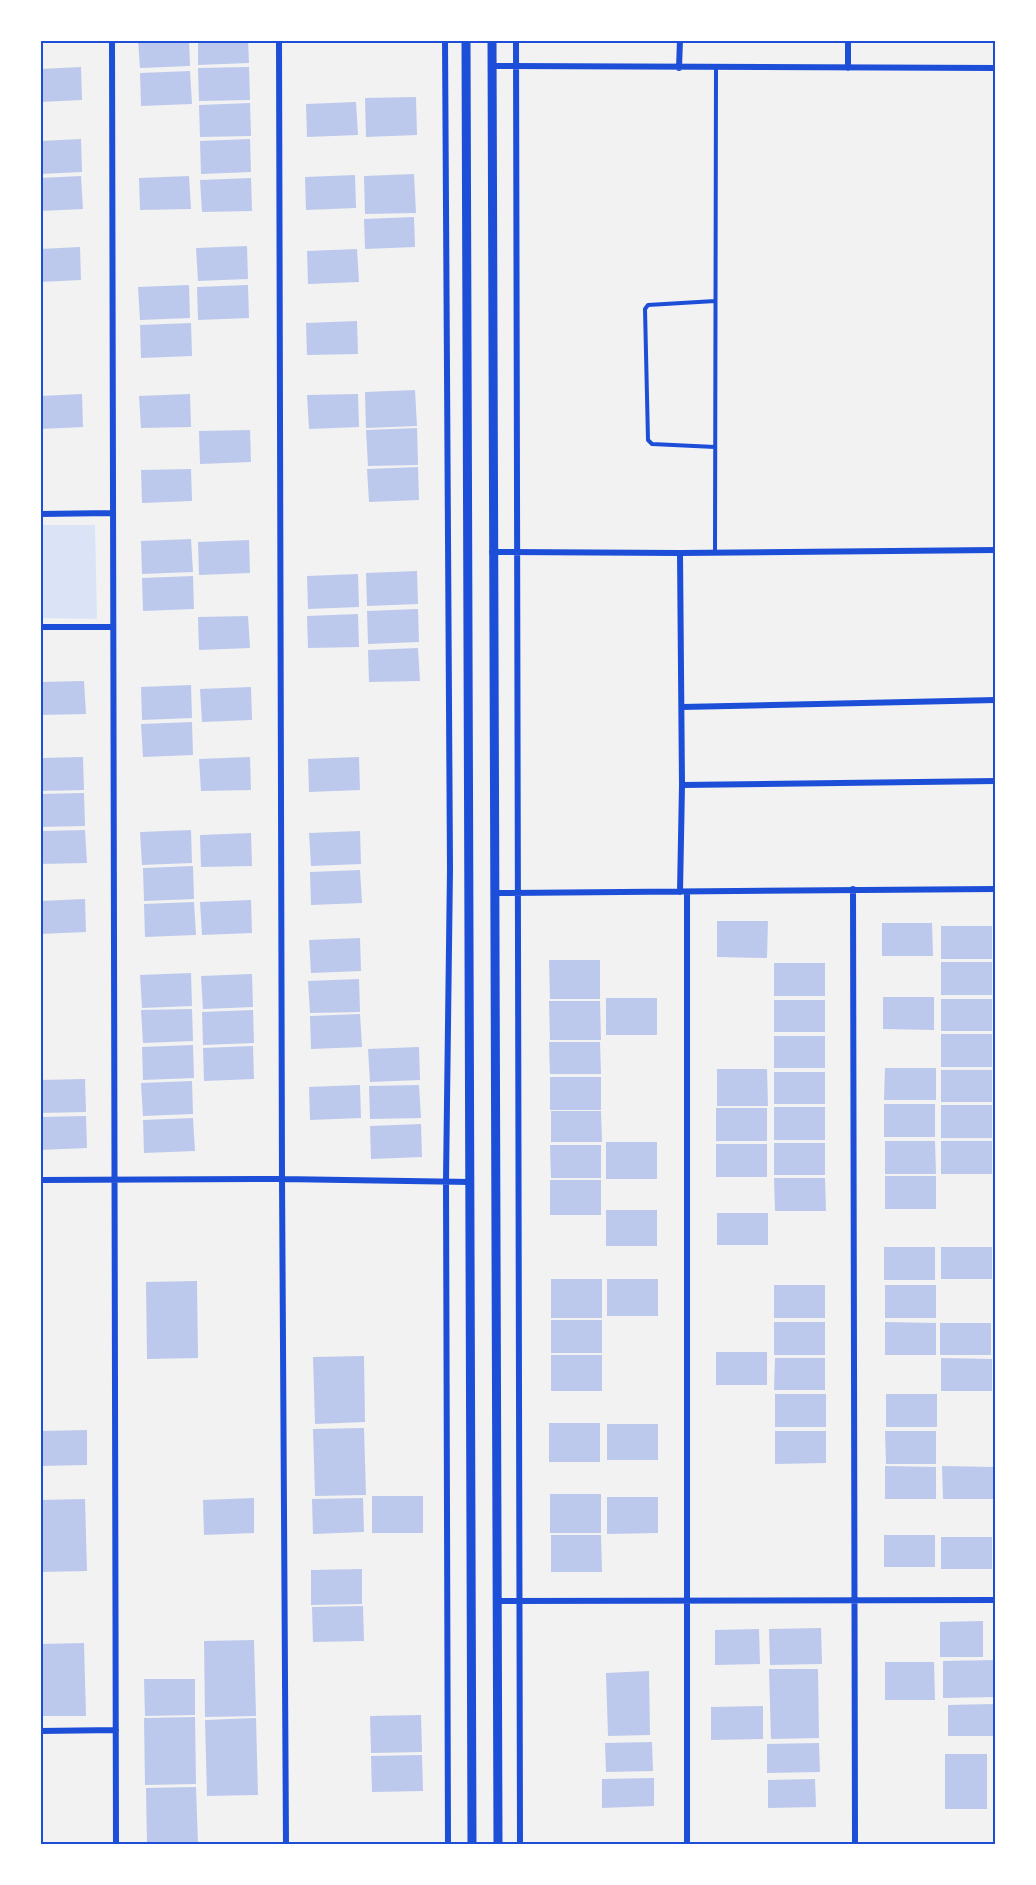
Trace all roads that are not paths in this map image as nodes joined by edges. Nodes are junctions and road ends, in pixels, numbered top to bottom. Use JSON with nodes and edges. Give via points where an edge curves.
{"nodes":[{"id":1,"x":112,"y":40,"type":"edge"},
{"id":2,"x":279,"y":40,"type":"edge"},
{"id":3,"x":445,"y":40,"type":"edge"},
{"id":4,"x":466,"y":40,"type":"edge"},
{"id":5,"x":492,"y":40,"type":"edge"},
{"id":6,"x":516,"y":40,"type":"edge"},
{"id":7,"x":680,"y":40,"type":"edge"},
{"id":8,"x":848,"y":40,"type":"edge"},
{"id":9,"x":492,"y":66,"type":"junction"},
{"id":10,"x":516,"y":68,"type":"junction"},
{"id":11,"x":679,"y":68,"type":"junction"},
{"id":12,"x":716,"y":68,"type":"junction"},
{"id":13,"x":848,"y":68,"type":"junction"},
{"id":14,"x":996,"y":68,"type":"edge"},
{"id":15,"x":715,"y":301,"type":"junction"},
{"id":16,"x":715,"y":447,"type":"junction"},
{"id":17,"x":112,"y":513,"type":"junction"},
{"id":18,"x":40,"y":514,"type":"edge"},
{"id":19,"x":996,"y":550,"type":"edge"},
{"id":20,"x":519,"y":551,"type":"junction"},
{"id":21,"x":492,"y":552,"type":"junction"},
{"id":22,"x":715,"y":552,"type":"junction"},
{"id":23,"x":680,"y":554,"type":"junction"},
{"id":24,"x":40,"y":627,"type":"edge"},
{"id":25,"x":113,"y":627,"type":"junction"},
{"id":26,"x":996,"y":700,"type":"edge"},
{"id":27,"x":682,"y":707,"type":"junction"},
{"id":28,"x":996,"y":780,"type":"edge"},
{"id":29,"x":682,"y":785,"type":"junction"},
{"id":30,"x":852,"y":889,"type":"junction"},
{"id":31,"x":996,"y":889,"type":"edge"},
{"id":32,"x":683,"y":892,"type":"junction"},
{"id":33,"x":495,"y":893,"type":"junction"},
{"id":34,"x":518,"y":893,"type":"junction"},
{"id":35,"x":282,"y":1179,"type":"junction"},
{"id":36,"x":40,"y":1180,"type":"edge"},
{"id":37,"x":115,"y":1180,"type":"junction"},
{"id":38,"x":446,"y":1181,"type":"junction"},
{"id":39,"x":470,"y":1182,"type":"junction"},
{"id":40,"x":996,"y":1600,"type":"edge"},
{"id":41,"x":496,"y":1601,"type":"junction"},
{"id":42,"x":687,"y":1602,"type":"junction"},
{"id":43,"x":855,"y":1602,"type":"junction"},
{"id":44,"x":519,"y":1603,"type":"junction"},
{"id":45,"x":116,"y":1730,"type":"junction"},
{"id":46,"x":40,"y":1731,"type":"edge"},
{"id":47,"x":116,"y":1845,"type":"edge"},
{"id":48,"x":286,"y":1845,"type":"edge"},
{"id":49,"x":448,"y":1845,"type":"edge"},
{"id":50,"x":472,"y":1845,"type":"edge"},
{"id":51,"x":498,"y":1845,"type":"edge"},
{"id":52,"x":520,"y":1845,"type":"edge"},
{"id":53,"x":687,"y":1845,"type":"edge"},
{"id":54,"x":855,"y":1845,"type":"edge"}],
"edges":[{"from":1,"to":17,"type":"street"},
{"from":2,"to":35,"type":"street"},
{"from":3,"to":38,"type":"street","via":[[450,869]]},
{"from":4,"to":39,"type":"main road"},
{"from":5,"to":9,"type":"main road"},
{"from":6,"to":10,"type":"street"},
{"from":7,"to":11,"type":"street"},
{"from":8,"to":13,"type":"street"},
{"from":9,"to":10,"type":"street"},
{"from":9,"to":21,"type":"main road"},
{"from":10,"to":11,"type":"street"},
{"from":10,"to":20,"type":"street"},
{"from":11,"to":12,"type":"street"},
{"from":12,"to":13,"type":"street"},
{"from":12,"to":15,"type":"lane"},
{"from":13,"to":14,"type":"street"},
{"from":15,"to":16,"type":"lane"},
{"from":15,"to":16,"type":"lane","via":[[648,305],[645,309],[648,440],[652,444]]},
{"from":16,"to":22,"type":"lane"},
{"from":17,"to":18,"type":"street"},
{"from":17,"to":25,"type":"street"},
{"from":19,"to":22,"type":"street"},
{"from":20,"to":21,"type":"street"},
{"from":20,"to":23,"type":"street"},
{"from":20,"to":34,"type":"street"},
{"from":21,"to":33,"type":"main road"},
{"from":22,"to":23,"type":"street"},
{"from":23,"to":27,"type":"street"},
{"from":24,"to":25,"type":"street"},
{"from":25,"to":37,"type":"street"},
{"from":26,"to":27,"type":"street"},
{"from":27,"to":29,"type":"street"},
{"from":28,"to":29,"type":"street"},
{"from":29,"to":32,"type":"street"},
{"from":30,"to":31,"type":"street"},
{"from":30,"to":32,"type":"street"},
{"from":30,"to":43,"type":"street"},
{"from":32,"to":34,"type":"street"},
{"from":32,"to":42,"type":"street"},
{"from":33,"to":34,"type":"street"},
{"from":33,"to":41,"type":"main road"},
{"from":34,"to":44,"type":"street"},
{"from":35,"to":37,"type":"street"},
{"from":35,"to":38,"type":"street"},
{"from":35,"to":48,"type":"street"},
{"from":36,"to":37,"type":"street"},
{"from":37,"to":45,"type":"street"},
{"from":38,"to":39,"type":"street"},
{"from":38,"to":49,"type":"street"},
{"from":39,"to":50,"type":"main road"},
{"from":40,"to":43,"type":"street"},
{"from":41,"to":44,"type":"street"},
{"from":41,"to":51,"type":"main road"},
{"from":42,"to":43,"type":"street"},
{"from":42,"to":44,"type":"street"},
{"from":42,"to":53,"type":"street"},
{"from":43,"to":54,"type":"street"},
{"from":44,"to":52,"type":"street"},
{"from":45,"to":46,"type":"street"},
{"from":45,"to":47,"type":"street"}]}
